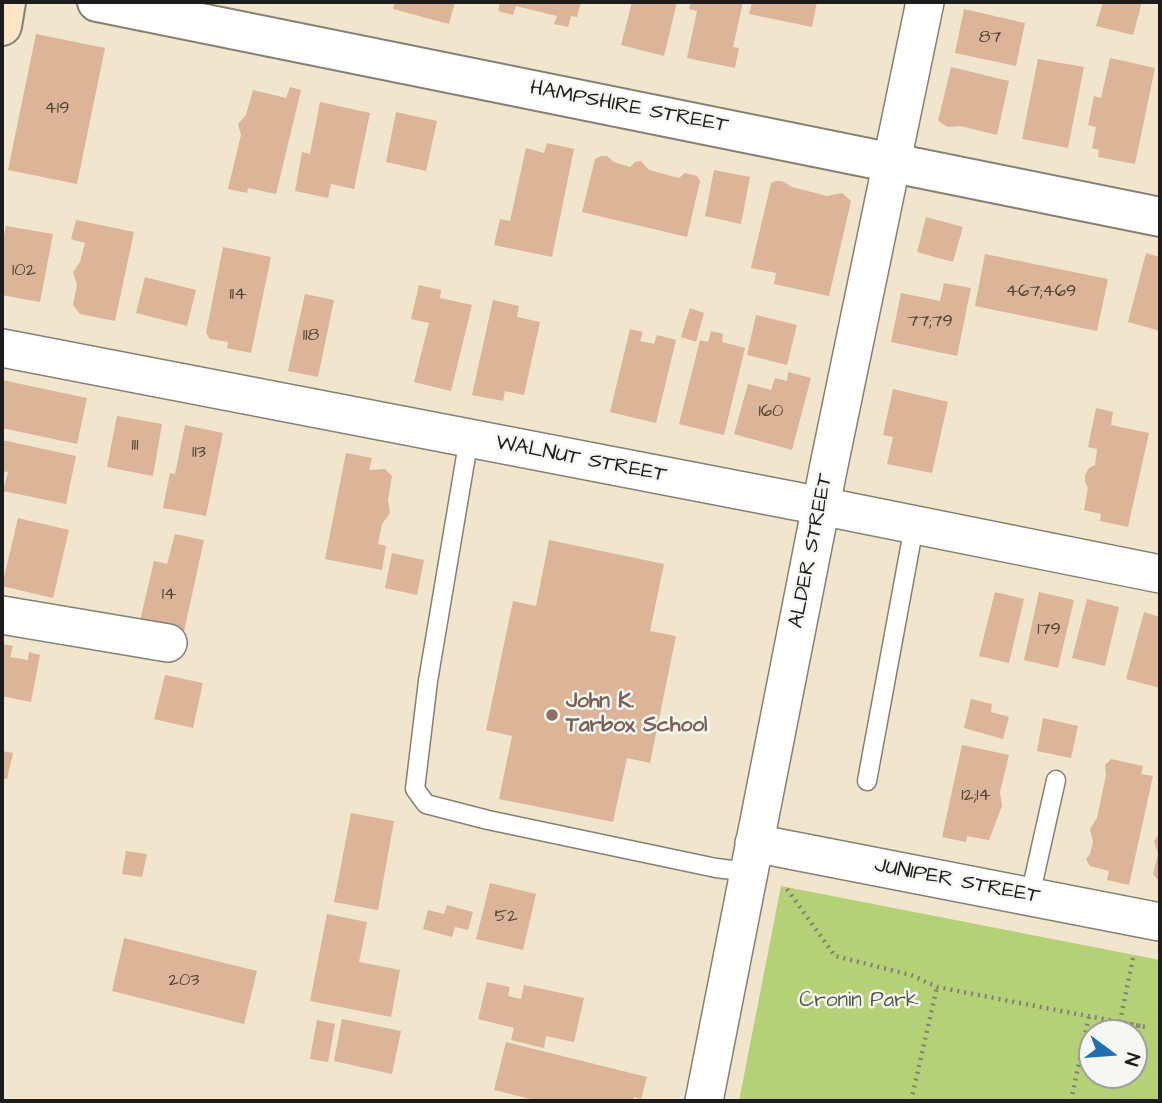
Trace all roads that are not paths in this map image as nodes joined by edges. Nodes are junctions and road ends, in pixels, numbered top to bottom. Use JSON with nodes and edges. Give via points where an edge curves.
{"nodes":[{"id":1,"x":6,"y":2,"type":"edge"},
{"id":2,"x":97,"y":2,"type":"edge"},
{"id":3,"x":925,"y":2,"type":"edge"},
{"id":4,"x":2,"y":26,"type":"edge"},
{"id":5,"x":891,"y":161,"type":"junction"},
{"id":6,"x":1160,"y":217,"type":"edge"},
{"id":7,"x":2,"y":348,"type":"edge"},
{"id":8,"x":469,"y":438,"type":"junction"},
{"id":9,"x":821,"y":506,"type":"junction"},
{"id":10,"x":914,"y":526,"type":"junction"},
{"id":11,"x":1160,"y":574,"type":"edge"},
{"id":12,"x":2,"y":615,"type":"edge"},
{"id":13,"x":167,"y":643,"type":"dead end"},
{"id":14,"x":1056,"y":779,"type":"dead end"},
{"id":15,"x":867,"y":782,"type":"dead end"},
{"id":16,"x":751,"y":857,"type":"junction"},
{"id":17,"x":1030,"y":896,"type":"junction"},
{"id":18,"x":1151,"y":920,"type":"edge"},
{"id":19,"x":704,"y":1101,"type":"edge"}],
"edges":[{"from":1,"to":4,"type":"main road"},
{"from":2,"to":5,"type":"street","name":"HAMPSHIRE STREET"},
{"from":3,"to":5,"type":"street","name":"ALDER STREET"},
{"from":5,"to":6,"type":"street","name":"HAMPSHIRE STREET"},
{"from":5,"to":9,"type":"street","name":"ALDER STREET"},
{"from":7,"to":8,"type":"street","name":"WALNUT STREET"},
{"from":8,"to":9,"type":"street","name":"WALNUT STREET"},
{"from":8,"to":16,"type":"lane","via":[[428,681],[415,789],[426,804],[716,868]]},
{"from":9,"to":10,"type":"street","name":"WALNUT STREET"},
{"from":9,"to":16,"type":"street","name":"ALDER STREET"},
{"from":10,"to":11,"type":"street","name":"WALNUT STREET"},
{"from":10,"to":15,"type":"lane"},
{"from":12,"to":13,"type":"street"},
{"from":14,"to":17,"type":"lane"},
{"from":16,"to":17,"type":"street","name":"JUNIPER STREET"},
{"from":16,"to":19,"type":"street","name":"ALDER STREET"},
{"from":17,"to":18,"type":"street","name":"JUNIPER STREET"}]}
